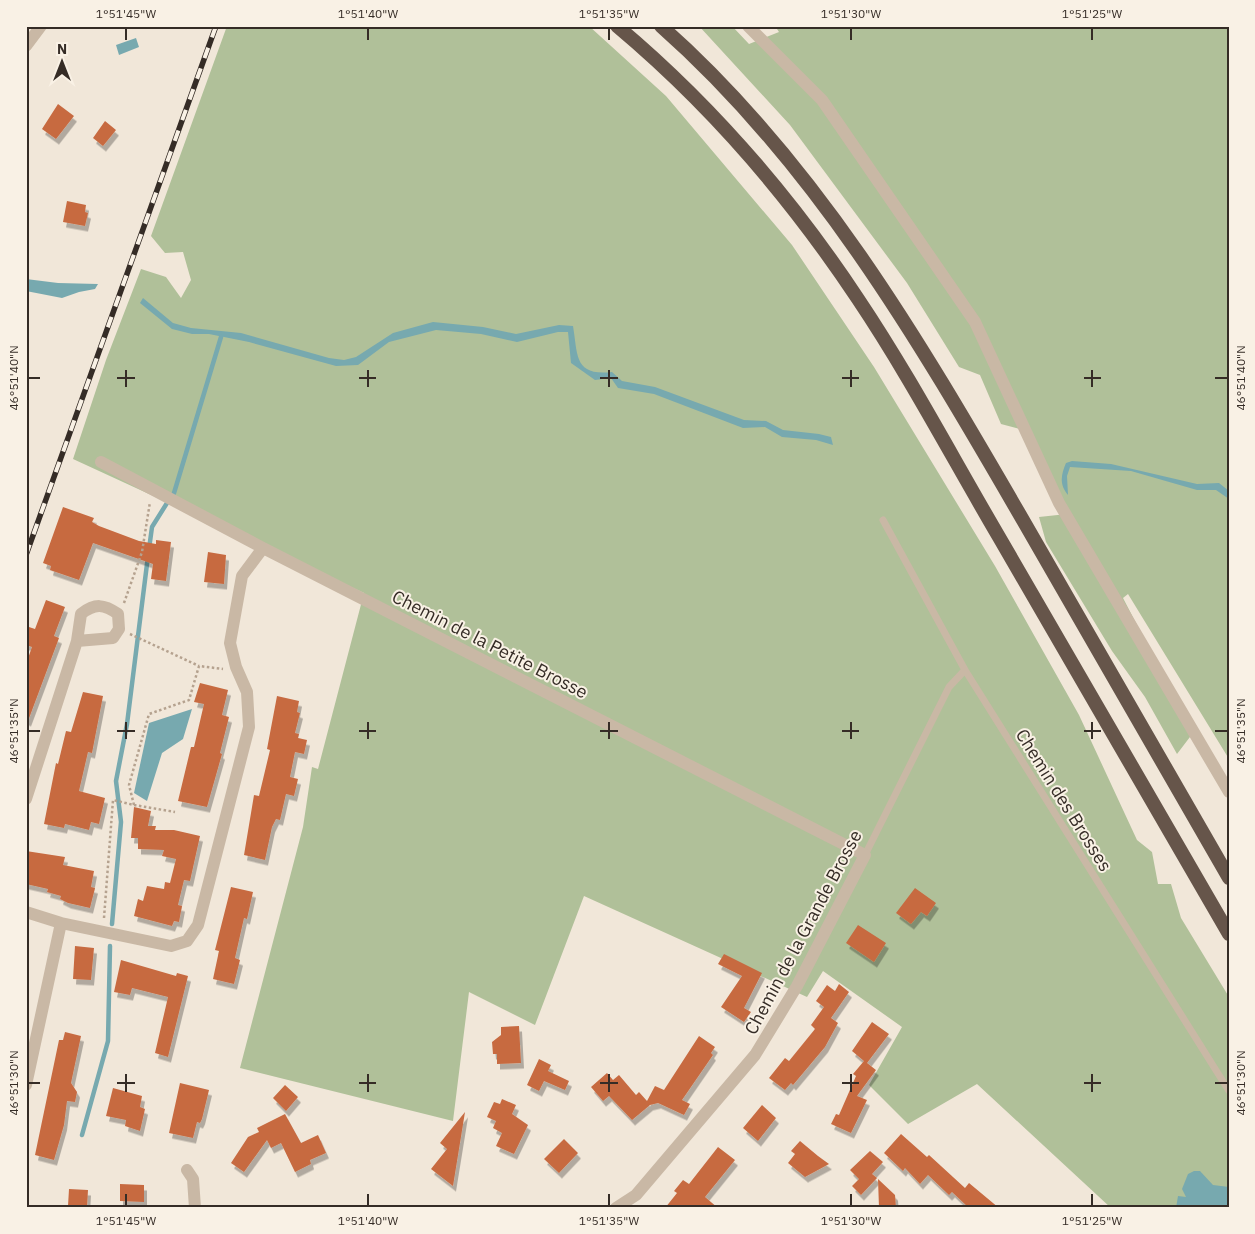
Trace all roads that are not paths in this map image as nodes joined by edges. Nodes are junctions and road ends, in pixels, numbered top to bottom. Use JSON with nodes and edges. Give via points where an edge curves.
{"nodes":[{"id":1,"x":41,"y":26,"type":"edge"},
{"id":2,"x":617,"y":26,"type":"edge"},
{"id":3,"x":660,"y":26,"type":"edge"},
{"id":4,"x":748,"y":26,"type":"edge"},
{"id":5,"x":26,"y":46,"type":"edge"},
{"id":6,"x":101,"y":462,"type":"dead end"},
{"id":7,"x":883,"y":520,"type":"dead end"},
{"id":8,"x":263,"y":548,"type":"junction"},
{"id":9,"x":77,"y":641,"type":"junction"},
{"id":10,"x":965,"y":670,"type":"junction"},
{"id":11,"x":1229,"y":792,"type":"edge"},
{"id":12,"x":26,"y":799,"type":"edge"},
{"id":13,"x":865,"y":855,"type":"junction"},
{"id":14,"x":1229,"y":878,"type":"edge"},
{"id":15,"x":26,"y":912,"type":"edge"},
{"id":16,"x":61,"y":923,"type":"junction"},
{"id":17,"x":1229,"y":934,"type":"edge"},
{"id":18,"x":26,"y":1085,"type":"edge"},
{"id":19,"x":1229,"y":1091,"type":"edge"},
{"id":20,"x":187,"y":1170,"type":"dead end"},
{"id":21,"x":195,"y":1208,"type":"edge"},
{"id":22,"x":616,"y":1208,"type":"edge"}],
"edges":[{"from":1,"to":5,"type":"street"},
{"from":2,"to":17,"type":"highway","via":[[667,71],[749,156],[857,298]]},
{"from":3,"to":14,"type":"highway","via":[[761,127],[836,219],[870,268],[949,394]]},
{"from":4,"to":11,"type":"street","via":[[822,100],[976,322],[1059,503]]},
{"from":6,"to":8,"type":"street","name":"Chemin de la Petite Brosse"},
{"from":7,"to":10,"type":"lane","name":"Chemin des Brosses"},
{"from":8,"to":13,"type":"street","name":"Chemin de la Petite Brosse"},
{"from":8,"to":16,"type":"street","via":[[242,576],[233,624],[230,643],[247,692],[249,727],[198,925],[187,941],[171,946]]},
{"from":9,"to":9,"type":"street","via":[[80,614],[90,607],[108,607],[118,614],[119,629],[113,638]]},
{"from":9,"to":12,"type":"street"},
{"from":10,"to":13,"type":"lane","name":"Chemin de la Grande Brosse","via":[[949,688]]},
{"from":10,"to":19,"type":"lane","name":"Chemin des Brosses"},
{"from":13,"to":22,"type":"street","name":"Chemin de la Grande Brosse","via":[[797,986],[755,1055],[636,1195]]},
{"from":15,"to":16,"type":"street"},
{"from":16,"to":18,"type":"street"},
{"from":20,"to":21,"type":"street","via":[[193,1179]]}]}
